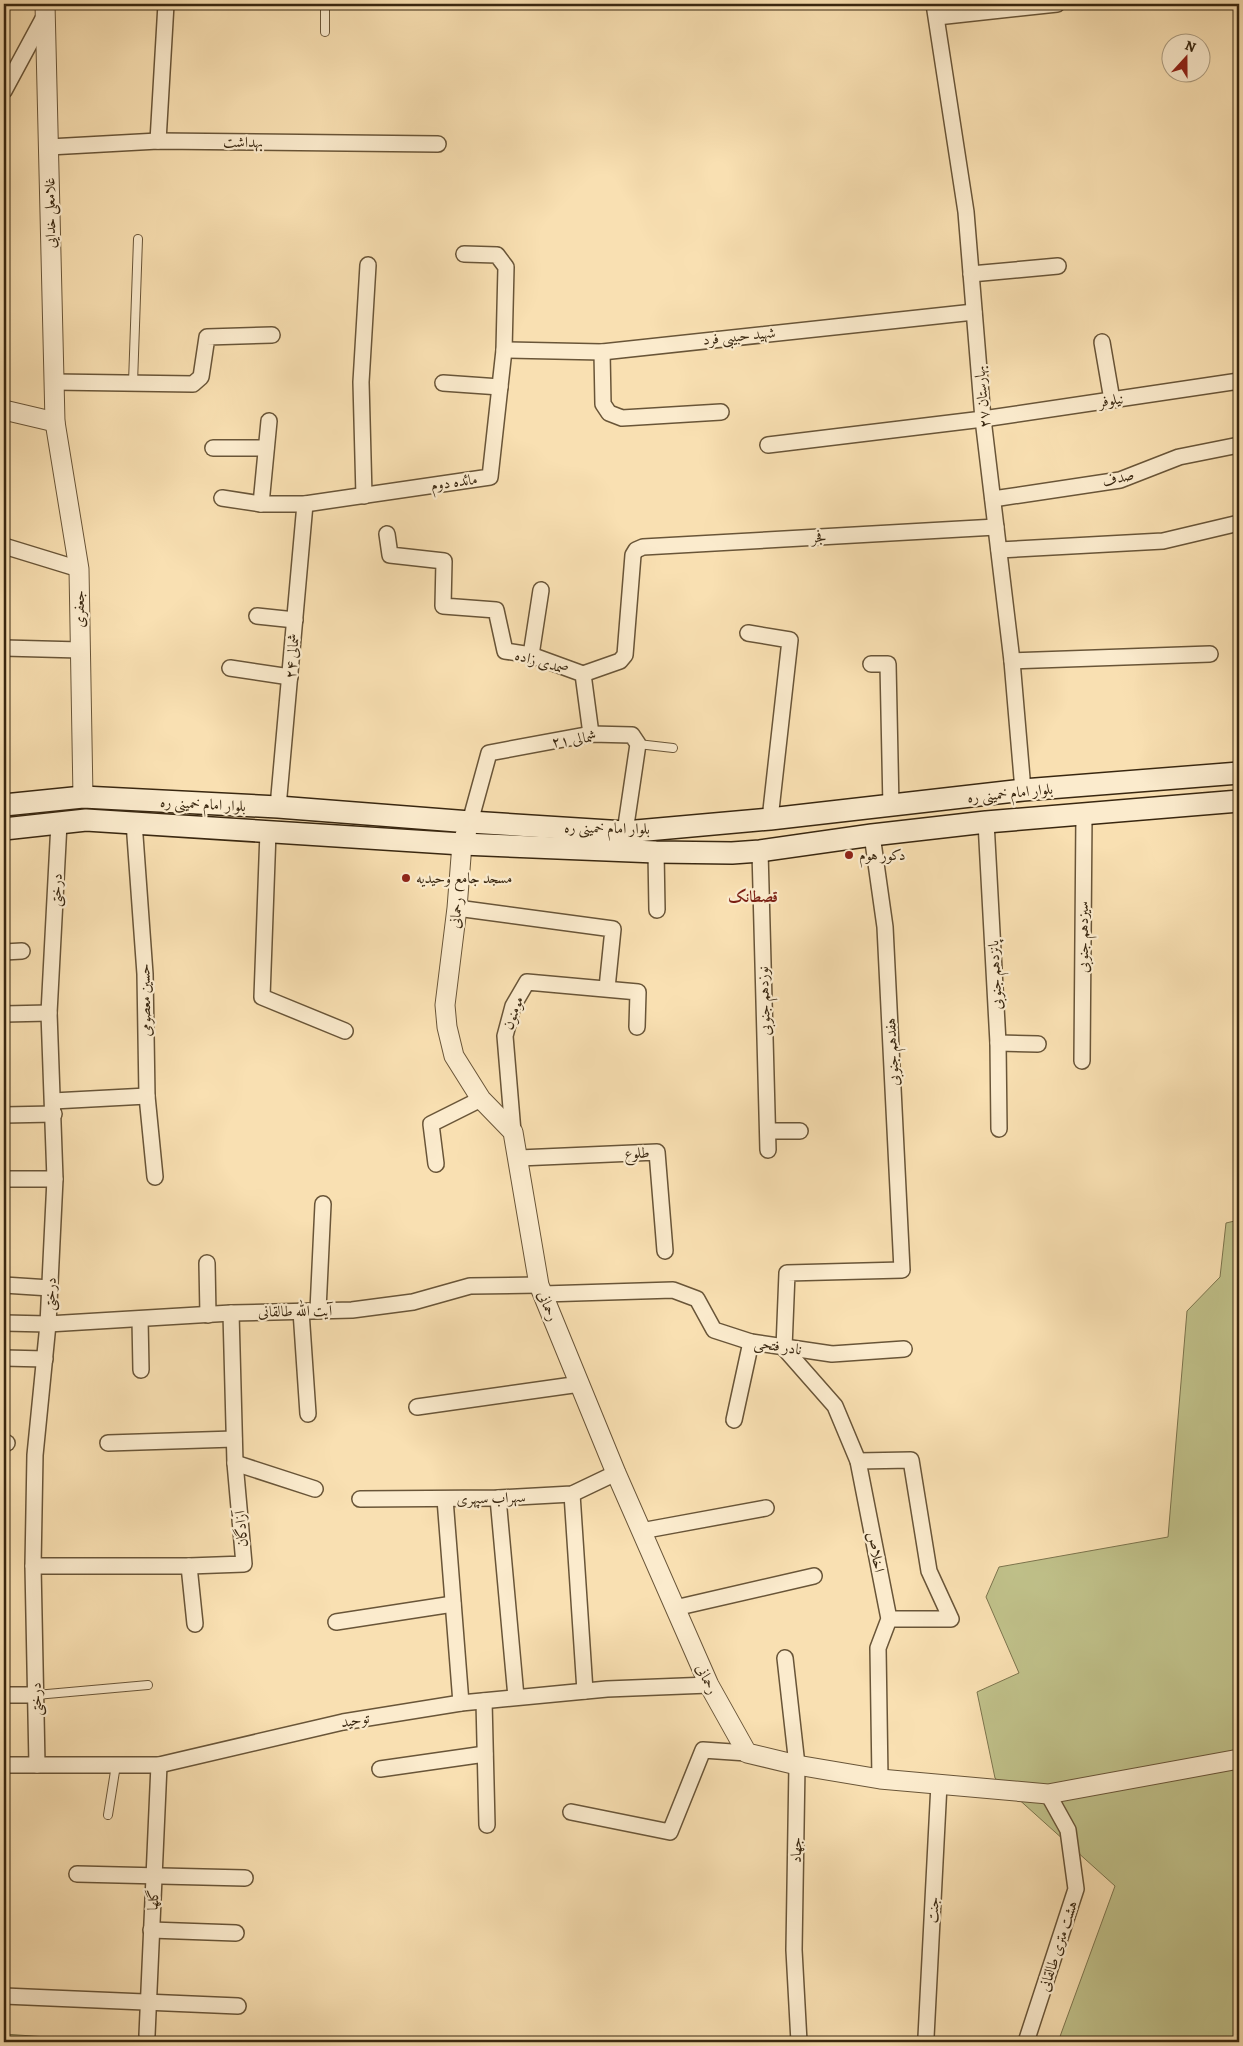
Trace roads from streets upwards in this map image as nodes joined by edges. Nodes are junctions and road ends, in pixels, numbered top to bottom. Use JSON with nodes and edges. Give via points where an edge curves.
{"nodes":[{"id":1,"x":166,"y":4,"type":"edge"},
{"id":2,"x":1057,"y":4,"type":"edge"},
{"id":3,"x":45,"y":10,"type":"edge"},
{"id":4,"x":935,"y":11,"type":"edge"},
{"id":5,"x":4,"y":91,"type":"edge"},
{"id":6,"x":158,"y":141,"type":"junction"},
{"id":7,"x":438,"y":144,"type":"dead end"},
{"id":8,"x":49,"y":147,"type":"junction"},
{"id":9,"x":464,"y":254,"type":"dead end"},
{"id":10,"x":368,"y":264,"type":"dead end"},
{"id":11,"x":1058,"y":266,"type":"dead end"},
{"id":12,"x":971,"y":274,"type":"junction"},
{"id":13,"x":974,"y":312,"type":"junction"},
{"id":14,"x":272,"y":335,"type":"dead end"},
{"id":15,"x":1102,"y":342,"type":"dead end"},
{"id":16,"x":504,"y":350,"type":"junction"},
{"id":17,"x":602,"y":352,"type":"junction"},
{"id":18,"x":1239,"y":381,"type":"edge"},
{"id":19,"x":54,"y":382,"type":"junction"},
{"id":20,"x":443,"y":382,"type":"dead end"},
{"id":21,"x":500,"y":387,"type":"junction"},
{"id":22,"x":1112,"y":400,"type":"junction"},
{"id":23,"x":4,"y":410,"type":"edge"},
{"id":24,"x":721,"y":412,"type":"dead end"},
{"id":25,"x":984,"y":419,"type":"junction"},
{"id":26,"x":268,"y":421,"type":"dead end"},
{"id":27,"x":55,"y":422,"type":"junction"},
{"id":28,"x":768,"y":445,"type":"dead end"},
{"id":29,"x":1239,"y":445,"type":"edge"},
{"id":30,"x":213,"y":448,"type":"dead end"},
{"id":31,"x":266,"y":448,"type":"junction"},
{"id":32,"x":364,"y":496,"type":"junction"},
{"id":33,"x":222,"y":498,"type":"dead end"},
{"id":34,"x":993,"y":499,"type":"junction"},
{"id":35,"x":261,"y":504,"type":"junction"},
{"id":36,"x":305,"y":504,"type":"junction"},
{"id":37,"x":1239,"y":523,"type":"edge"},
{"id":38,"x":996,"y":527,"type":"junction"},
{"id":39,"x":387,"y":534,"type":"dead end"},
{"id":40,"x":4,"y":546,"type":"edge"},
{"id":41,"x":999,"y":550,"type":"junction"},
{"id":42,"x":79,"y":569,"type":"junction"},
{"id":43,"x":541,"y":590,"type":"dead end"},
{"id":44,"x":257,"y":616,"type":"dead end"},
{"id":45,"x":295,"y":620,"type":"junction"},
{"id":46,"x":748,"y":633,"type":"dead end"},
{"id":47,"x":4,"y":648,"type":"edge"},
{"id":48,"x":80,"y":650,"type":"junction"},
{"id":49,"x":1210,"y":654,"type":"dead end"},
{"id":50,"x":531,"y":655,"type":"junction"},
{"id":51,"x":1012,"y":661,"type":"junction"},
{"id":52,"x":871,"y":664,"type":"dead end"},
{"id":53,"x":230,"y":668,"type":"dead end"},
{"id":54,"x":583,"y":674,"type":"junction"},
{"id":55,"x":290,"y":677,"type":"junction"},
{"id":56,"x":590,"y":734,"type":"junction"},
{"id":57,"x":1239,"y":772,"type":"edge"},
{"id":58,"x":1023,"y":790,"type":"junction"},
{"id":59,"x":83,"y":798,"type":"junction"},
{"id":60,"x":1239,"y":801,"type":"edge"},
{"id":61,"x":4,"y":805,"type":"edge"},
{"id":62,"x":278,"y":807,"type":"junction"},
{"id":63,"x":891,"y":807,"type":"junction"},
{"id":64,"x":1084,"y":814,"type":"junction"},
{"id":65,"x":770,"y":819,"type":"junction"},
{"id":66,"x":134,"y":822,"type":"junction"},
{"id":67,"x":470,"y":822,"type":"junction"},
{"id":68,"x":986,"y":822,"type":"junction"},
{"id":69,"x":59,"y":823,"type":"junction"},
{"id":70,"x":4,"y":829,"type":"edge"},
{"id":71,"x":268,"y":832,"type":"junction"},
{"id":72,"x":625,"y":832,"type":"junction"},
{"id":73,"x":872,"y":835,"type":"junction"},
{"id":74,"x":462,"y":844,"type":"junction"},
{"id":75,"x":760,"y":851,"type":"junction"},
{"id":76,"x":656,"y":852,"type":"junction"},
{"id":77,"x":457,"y":908,"type":"junction"},
{"id":78,"x":657,"y":910,"type":"dead end"},
{"id":79,"x":22,"y":951,"type":"dead end"},
{"id":80,"x":4,"y":952,"type":"edge"},
{"id":81,"x":607,"y":988,"type":"junction"},
{"id":82,"x":49,"y":1013,"type":"junction"},
{"id":83,"x":4,"y":1014,"type":"edge"},
{"id":84,"x":637,"y":1027,"type":"dead end"},
{"id":85,"x":345,"y":1031,"type":"dead end"},
{"id":86,"x":998,"y":1042,"type":"junction"},
{"id":87,"x":1038,"y":1044,"type":"dead end"},
{"id":88,"x":1082,"y":1060,"type":"dead end"},
{"id":89,"x":147,"y":1096,"type":"junction"},
{"id":90,"x":481,"y":1099,"type":"junction"},
{"id":91,"x":54,"y":1108,"type":"junction"},
{"id":92,"x":4,"y":1115,"type":"edge"},
{"id":93,"x":999,"y":1129,"type":"dead end"},
{"id":94,"x":768,"y":1131,"type":"junction"},
{"id":95,"x":800,"y":1131,"type":"dead end"},
{"id":96,"x":513,"y":1132,"type":"junction"},
{"id":97,"x":768,"y":1150,"type":"dead end"},
{"id":98,"x":519,"y":1158,"type":"junction"},
{"id":99,"x":436,"y":1164,"type":"dead end"},
{"id":100,"x":155,"y":1177,"type":"dead end"},
{"id":101,"x":4,"y":1179,"type":"edge"},
{"id":102,"x":55,"y":1179,"type":"junction"},
{"id":103,"x":323,"y":1204,"type":"dead end"},
{"id":104,"x":664,"y":1251,"type":"dead end"},
{"id":105,"x":207,"y":1263,"type":"dead end"},
{"id":106,"x":4,"y":1285,"type":"edge"},
{"id":107,"x":50,"y":1288,"type":"junction"},
{"id":108,"x":541,"y":1290,"type":"junction"},
{"id":109,"x":318,"y":1310,"type":"junction"},
{"id":110,"x":301,"y":1311,"type":"junction"},
{"id":111,"x":231,"y":1312,"type":"junction"},
{"id":112,"x":208,"y":1315,"type":"junction"},
{"id":113,"x":140,"y":1319,"type":"junction"},
{"id":114,"x":4,"y":1323,"type":"edge"},
{"id":115,"x":48,"y":1324,"type":"junction"},
{"id":116,"x":751,"y":1342,"type":"junction"},
{"id":117,"x":784,"y":1348,"type":"junction"},
{"id":118,"x":904,"y":1349,"type":"dead end"},
{"id":119,"x":4,"y":1358,"type":"edge"},
{"id":120,"x":45,"y":1359,"type":"junction"},
{"id":121,"x":141,"y":1370,"type":"dead end"},
{"id":122,"x":580,"y":1384,"type":"junction"},
{"id":123,"x":417,"y":1407,"type":"dead end"},
{"id":124,"x":308,"y":1414,"type":"dead end"},
{"id":125,"x":734,"y":1420,"type":"dead end"},
{"id":126,"x":234,"y":1439,"type":"junction"},
{"id":127,"x":108,"y":1443,"type":"dead end"},
{"id":128,"x":858,"y":1461,"type":"junction"},
{"id":129,"x":235,"y":1464,"type":"junction"},
{"id":130,"x":616,"y":1473,"type":"junction"},
{"id":131,"x":315,"y":1489,"type":"dead end"},
{"id":132,"x":572,"y":1494,"type":"junction"},
{"id":133,"x":498,"y":1498,"type":"junction"},
{"id":134,"x":360,"y":1499,"type":"dead end"},
{"id":135,"x":445,"y":1499,"type":"junction"},
{"id":136,"x":766,"y":1508,"type":"dead end"},
{"id":137,"x":641,"y":1531,"type":"junction"},
{"id":138,"x":33,"y":1566,"type":"junction"},
{"id":139,"x":189,"y":1566,"type":"junction"},
{"id":140,"x":814,"y":1576,"type":"dead end"},
{"id":141,"x":453,"y":1604,"type":"junction"},
{"id":142,"x":675,"y":1608,"type":"junction"},
{"id":143,"x":889,"y":1619,"type":"junction"},
{"id":144,"x":336,"y":1622,"type":"dead end"},
{"id":145,"x":195,"y":1624,"type":"dead end"},
{"id":146,"x":785,"y":1658,"type":"dead end"},
{"id":147,"x":709,"y":1686,"type":"junction"},
{"id":148,"x":585,"y":1691,"type":"junction"},
{"id":149,"x":4,"y":1695,"type":"edge"},
{"id":150,"x":36,"y":1695,"type":"junction"},
{"id":151,"x":516,"y":1697,"type":"junction"},
{"id":152,"x":484,"y":1701,"type":"junction"},
{"id":153,"x":461,"y":1703,"type":"junction"},
{"id":154,"x":746,"y":1753,"type":"junction"},
{"id":155,"x":485,"y":1754,"type":"junction"},
{"id":156,"x":1239,"y":1759,"type":"edge"},
{"id":157,"x":159,"y":1764,"type":"junction"},
{"id":158,"x":4,"y":1765,"type":"edge"},
{"id":159,"x":37,"y":1765,"type":"junction"},
{"id":160,"x":797,"y":1765,"type":"junction"},
{"id":161,"x":380,"y":1769,"type":"dead end"},
{"id":162,"x":880,"y":1779,"type":"junction"},
{"id":163,"x":939,"y":1784,"type":"junction"},
{"id":164,"x":1048,"y":1794,"type":"junction"},
{"id":165,"x":571,"y":1812,"type":"dead end"},
{"id":166,"x":487,"y":1825,"type":"dead end"},
{"id":167,"x":77,"y":1874,"type":"dead end"},
{"id":168,"x":154,"y":1876,"type":"junction"},
{"id":169,"x":245,"y":1878,"type":"dead end"},
{"id":170,"x":152,"y":1930,"type":"junction"},
{"id":171,"x":236,"y":1933,"type":"dead end"},
{"id":172,"x":4,"y":1996,"type":"edge"},
{"id":173,"x":148,"y":2001,"type":"junction"},
{"id":174,"x":238,"y":2006,"type":"dead end"},
{"id":175,"x":148,"y":2035,"type":"dead end"},
{"id":176,"x":926,"y":2037,"type":"dead end"},
{"id":177,"x":799,"y":2042,"type":"edge"},
{"id":178,"x":1026,"y":2042,"type":"edge"}],
"edges":[{"from":1,"to":6,"type":"street"},
{"from":2,"to":4,"type":"street"},
{"from":3,"to":5,"type":"street"},
{"from":3,"to":8,"type":"street","name":"غلامعلی خدایی"},
{"from":4,"to":12,"type":"street","name":"بهارستان ۲۷","via":[[966,212]]},
{"from":6,"to":7,"type":"street","name":"بهداشت"},
{"from":6,"to":8,"type":"street","name":"بهداشت"},
{"from":8,"to":19,"type":"street","name":"غلامعلی خدایی"},
{"from":9,"to":16,"type":"street","name":"مائده دوم","via":[[497,255],[506,267]]},
{"from":10,"to":32,"type":"street","via":[[361,382]]},
{"from":11,"to":12,"type":"street"},
{"from":12,"to":13,"type":"street","name":"بهارستان ۲۷"},
{"from":13,"to":17,"type":"street","name":"شهید حبیبی فرد"},
{"from":13,"to":25,"type":"street","name":"بهارستان ۲۷"},
{"from":14,"to":19,"type":"street","via":[[207,337],[201,377],[193,384]]},
{"from":15,"to":22,"type":"street"},
{"from":16,"to":17,"type":"street","name":"شهید حبیبی فرد"},
{"from":16,"to":21,"type":"street","name":"مائده دوم"},
{"from":17,"to":24,"type":"street","via":[[603,404],[609,413],[622,418]]},
{"from":18,"to":22,"type":"street","name":"نیلوفر"},
{"from":19,"to":27,"type":"street","name":"غلامعلی خدایی"},
{"from":20,"to":21,"type":"street"},
{"from":21,"to":32,"type":"street","name":"مائده دوم","via":[[490,477]]},
{"from":22,"to":25,"type":"street","name":"نیلوفر"},
{"from":23,"to":27,"type":"street"},
{"from":25,"to":28,"type":"street","name":"نیلوفر"},
{"from":25,"to":34,"type":"street","name":"بهارستان ۲۷"},
{"from":26,"to":31,"type":"street"},
{"from":27,"to":42,"type":"street","name":"جعفری"},
{"from":29,"to":34,"type":"street","name":"صدف","via":[[1179,457],[1120,480]]},
{"from":30,"to":31,"type":"street"},
{"from":31,"to":35,"type":"street"},
{"from":32,"to":36,"type":"street","name":"مائده دوم"},
{"from":33,"to":35,"type":"street","name":"مائده دوم"},
{"from":34,"to":38,"type":"street","name":"بهارستان ۲۷"},
{"from":35,"to":36,"type":"street","name":"مائده دوم"},
{"from":36,"to":45,"type":"street","name":"۲۴ شمالی"},
{"from":37,"to":41,"type":"street","via":[[1163,541]]},
{"from":38,"to":41,"type":"street","name":"بهارستان ۲۷"},
{"from":38,"to":54,"type":"street","name":"فجر","via":[[643,547],[633,555],[625,655],[620,661]]},
{"from":39,"to":50,"type":"street","name":"صمدی زاده","via":[[390,555],[444,561],[443,606],[496,610],[505,651]]},
{"from":40,"to":42,"type":"street"},
{"from":41,"to":51,"type":"street","name":"بهارستان ۲۷"},
{"from":42,"to":48,"type":"street","name":"جعفری"},
{"from":43,"to":50,"type":"street"},
{"from":44,"to":45,"type":"street"},
{"from":45,"to":55,"type":"street","name":"۲۴ شمالی"},
{"from":46,"to":65,"type":"street","via":[[790,640]]},
{"from":47,"to":48,"type":"street"},
{"from":48,"to":59,"type":"street","name":"جعفری"},
{"from":49,"to":51,"type":"street"},
{"from":50,"to":54,"type":"street","name":"صمدی زاده"},
{"from":51,"to":58,"type":"street","name":"بهارستان ۲۷"},
{"from":52,"to":63,"type":"street","via":[[888,664]]},
{"from":53,"to":55,"type":"street"},
{"from":54,"to":56,"type":"street","name":"صمدی زاده"},
{"from":55,"to":62,"type":"street","name":"۲۴ شمالی"},
{"from":56,"to":67,"type":"street","name":"۲۱ شمالی","via":[[489,752]]},
{"from":56,"to":72,"type":"street","name":"۲۱ شمالی","via":[[632,735],[638,744]]},
{"from":57,"to":58,"type":"main road","name":"بلوار امام خمینی ره"},
{"from":58,"to":63,"type":"main road","name":"بلوار امام خمینی ره"},
{"from":59,"to":61,"type":"main road","name":"بلوار امام خمینی ره"},
{"from":59,"to":62,"type":"main road","name":"بلوار امام خمینی ره"},
{"from":60,"to":64,"type":"main road","name":"بلوار امام خمینی ره"},
{"from":62,"to":67,"type":"main road","name":"بلوار امام خمینی ره"},
{"from":63,"to":65,"type":"main road","name":"بلوار امام خمینی ره"},
{"from":64,"to":68,"type":"main road","name":"بلوار امام خمینی ره"},
{"from":64,"to":88,"type":"street","name":"سیزدهم جنوبی"},
{"from":65,"to":72,"type":"main road","name":"بلوار امام خمینی ره"},
{"from":66,"to":69,"type":"main road","name":"بلوار امام خمینی ره","via":[[86,820]]},
{"from":66,"to":71,"type":"main road","name":"بلوار امام خمینی ره"},
{"from":66,"to":89,"type":"street","name":"حسین معصومی","via":[[145,974]]},
{"from":67,"to":72,"type":"main road","name":"بلوار امام خمینی ره"},
{"from":67,"to":74,"type":"street","name":"رحمانی"},
{"from":68,"to":73,"type":"main road","name":"بلوار امام خمینی ره"},
{"from":68,"to":86,"type":"street","name":"پانزدهم جنوبی"},
{"from":69,"to":70,"type":"main road","name":"بلوار امام خمینی ره"},
{"from":69,"to":82,"type":"street","name":"درختی"},
{"from":71,"to":74,"type":"main road","name":"بلوار امام خمینی ره"},
{"from":71,"to":85,"type":"street","via":[[262,997]]},
{"from":73,"to":75,"type":"main road","name":"بلوار امام خمینی ره"},
{"from":73,"to":117,"type":"street","name":"هفدهم جنوبی","via":[[885,927],[902,1270],[787,1273]]},
{"from":74,"to":76,"type":"main road","name":"بلوار امام خمینی ره"},
{"from":74,"to":77,"type":"street","name":"رحمانی"},
{"from":75,"to":76,"type":"main road","name":"بلوار امام خمینی ره"},
{"from":75,"to":94,"type":"street","name":"نوزدهم جنوبی"},
{"from":76,"to":78,"type":"street"},
{"from":77,"to":81,"type":"street","via":[[613,929]]},
{"from":77,"to":90,"type":"street","name":"رحمانی","via":[[446,1005],[447,1027],[454,1056]]},
{"from":79,"to":80,"type":"street"},
{"from":81,"to":84,"type":"street","name":"مومنون","via":[[638,992]]},
{"from":81,"to":96,"type":"street","name":"مومنون","via":[[527,982],[513,1006],[505,1036]]},
{"from":82,"to":83,"type":"street"},
{"from":82,"to":91,"type":"street","name":"درختی"},
{"from":86,"to":87,"type":"street"},
{"from":86,"to":93,"type":"street","name":"پانزدهم جنوبی"},
{"from":89,"to":91,"type":"street"},
{"from":89,"to":100,"type":"street","name":"حسین معصومی"},
{"from":90,"to":96,"type":"street","name":"رحمانی"},
{"from":90,"to":99,"type":"street","via":[[431,1124]]},
{"from":91,"to":92,"type":"street"},
{"from":91,"to":102,"type":"street","name":"درختی"},
{"from":94,"to":95,"type":"street"},
{"from":94,"to":97,"type":"street","name":"نوزدهم جنوبی"},
{"from":96,"to":98,"type":"street","name":"رحمانی"},
{"from":98,"to":104,"type":"street","name":"طلوع","via":[[657,1152]]},
{"from":98,"to":108,"type":"street","name":"رحمانی"},
{"from":101,"to":102,"type":"street"},
{"from":102,"to":107,"type":"street","name":"درختی"},
{"from":103,"to":109,"type":"street"},
{"from":105,"to":112,"type":"street"},
{"from":106,"to":107,"type":"street"},
{"from":107,"to":115,"type":"street","name":"درختی"},
{"from":108,"to":109,"type":"street","name":"آیت الله طالقانی","via":[[470,1286],[413,1302],[352,1310]]},
{"from":108,"to":116,"type":"street","name":"نادر فتحی","via":[[673,1290],[697,1299],[714,1330]]},
{"from":108,"to":122,"type":"street","name":"رحمانی"},
{"from":109,"to":110,"type":"street","name":"آیت الله طالقانی"},
{"from":110,"to":111,"type":"street","name":"آیت الله طالقانی"},
{"from":110,"to":124,"type":"street"},
{"from":111,"to":112,"type":"street","name":"آیت الله طالقانی"},
{"from":111,"to":126,"type":"street","name":"آزادگان"},
{"from":112,"to":113,"type":"street","name":"آیت الله طالقانی"},
{"from":113,"to":115,"type":"street","name":"آیت الله طالقانی"},
{"from":113,"to":121,"type":"street"},
{"from":114,"to":115,"type":"street","name":"آیت الله طالقانی"},
{"from":115,"to":120,"type":"street","name":"درختی"},
{"from":116,"to":117,"type":"street","name":"نادر فتحی"},
{"from":116,"to":125,"type":"street"},
{"from":117,"to":118,"type":"street","name":"نادر فتحی","via":[[832,1354]]},
{"from":117,"to":128,"type":"street","name":"اخلاص","via":[[835,1406]]},
{"from":119,"to":120,"type":"street"},
{"from":120,"to":138,"type":"street","name":"درختی","via":[[35,1455]]},
{"from":122,"to":123,"type":"street"},
{"from":122,"to":130,"type":"street","name":"رحمانی"},
{"from":126,"to":127,"type":"street"},
{"from":126,"to":129,"type":"street","name":"آزادگان"},
{"from":128,"to":143,"type":"street","name":"اخلاص"},
{"from":128,"to":143,"type":"street","via":[[911,1460],[929,1571],[950,1619]]},
{"from":129,"to":131,"type":"street"},
{"from":129,"to":139,"type":"street","name":"آزادگان","via":[[244,1564]]},
{"from":130,"to":132,"type":"street","name":"سهراب سپهری"},
{"from":130,"to":137,"type":"street","name":"رحمانی"},
{"from":132,"to":133,"type":"street","name":"سهراب سپهری"},
{"from":132,"to":148,"type":"street"},
{"from":133,"to":135,"type":"street","name":"سهراب سپهری"},
{"from":133,"to":151,"type":"street"},
{"from":134,"to":135,"type":"street","name":"سهراب سپهری"},
{"from":135,"to":141,"type":"street"},
{"from":136,"to":137,"type":"street"},
{"from":137,"to":142,"type":"street","name":"رحمانی"},
{"from":138,"to":139,"type":"street","name":"آزادگان"},
{"from":138,"to":150,"type":"street","name":"درختی"},
{"from":139,"to":145,"type":"street"},
{"from":140,"to":142,"type":"street"},
{"from":141,"to":144,"type":"street"},
{"from":141,"to":153,"type":"street"},
{"from":142,"to":147,"type":"street","name":"رحمانی"},
{"from":143,"to":162,"type":"street","via":[[878,1648]]},
{"from":146,"to":160,"type":"street","name":"جهاد"},
{"from":147,"to":148,"type":"street","name":"توحید"},
{"from":147,"to":154,"type":"street","name":"رحمانی"},
{"from":148,"to":151,"type":"street","name":"توحید"},
{"from":149,"to":150,"type":"street"},
{"from":150,"to":159,"type":"street","name":"درختی"},
{"from":151,"to":152,"type":"street","name":"توحید"},
{"from":152,"to":153,"type":"street","name":"توحید"},
{"from":152,"to":155,"type":"street"},
{"from":153,"to":157,"type":"street","name":"توحید","via":[[343,1722]]},
{"from":154,"to":160,"type":"street"},
{"from":154,"to":165,"type":"street","via":[[703,1750],[670,1832]]},
{"from":155,"to":161,"type":"street"},
{"from":155,"to":166,"type":"street"},
{"from":156,"to":164,"type":"street"},
{"from":157,"to":159,"type":"street","name":"توحید"},
{"from":157,"to":168,"type":"street","name":"گلها"},
{"from":158,"to":159,"type":"street","name":"توحید"},
{"from":160,"to":162,"type":"street"},
{"from":160,"to":177,"type":"street","name":"جهاد","via":[[794,1950]]},
{"from":162,"to":163,"type":"street"},
{"from":163,"to":164,"type":"street"},
{"from":163,"to":176,"type":"street","name":"جنت"},
{"from":164,"to":178,"type":"street","name":"هشت متری طالقانی","via":[[1068,1830],[1076,1889]]},
{"from":167,"to":168,"type":"street"},
{"from":168,"to":169,"type":"street"},
{"from":168,"to":170,"type":"street","name":"گلها"},
{"from":170,"to":171,"type":"street"},
{"from":170,"to":173,"type":"street","name":"گلها"},
{"from":172,"to":173,"type":"street"},
{"from":173,"to":174,"type":"street"},
{"from":173,"to":175,"type":"street","name":"گلها"}]}
